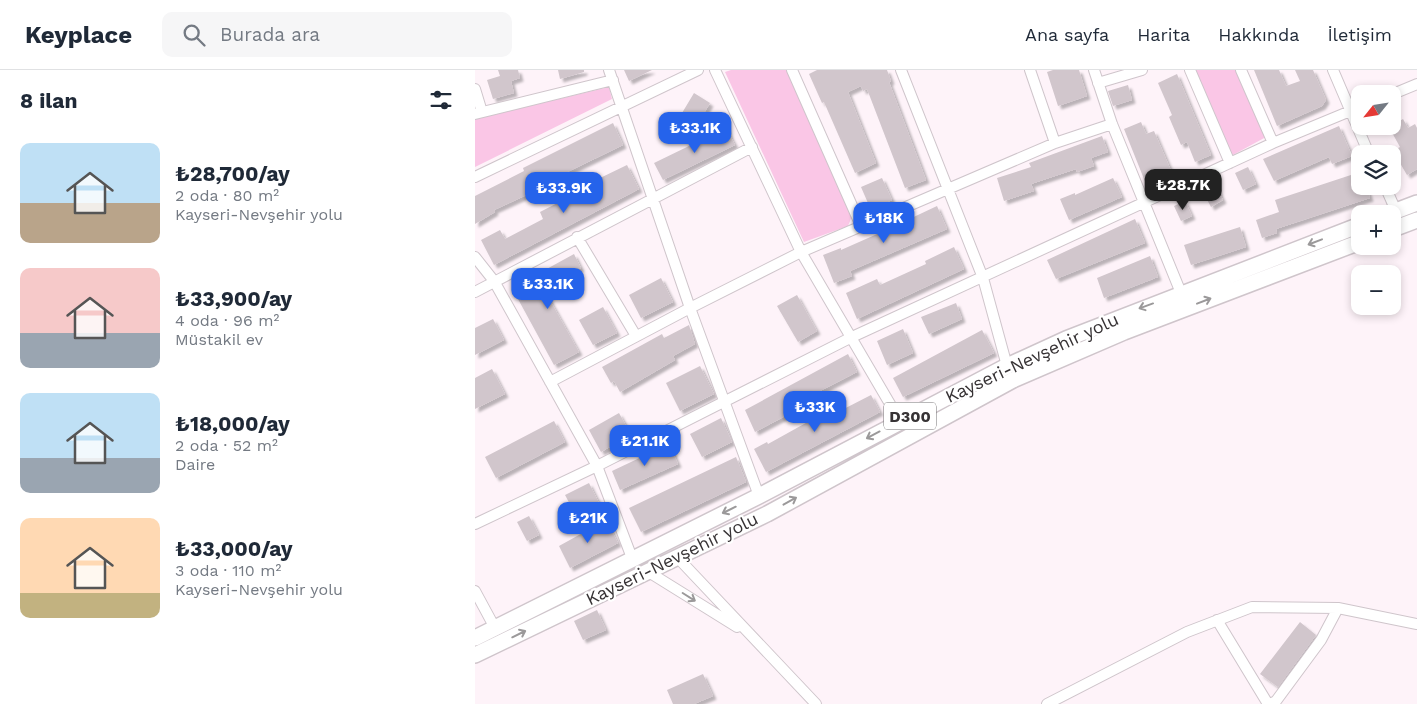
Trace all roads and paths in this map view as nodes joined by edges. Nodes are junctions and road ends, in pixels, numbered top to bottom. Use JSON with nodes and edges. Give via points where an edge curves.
{"nodes":[{"id":1,"x":698,"y":70,"type":"edge"},
{"id":2,"x":715,"y":70,"type":"edge"},
{"id":3,"x":792,"y":70,"type":"edge"},
{"id":4,"x":901,"y":70,"type":"edge"},
{"id":5,"x":1030,"y":70,"type":"edge"},
{"id":6,"x":1094,"y":70,"type":"edge"},
{"id":7,"x":1142,"y":70,"type":"edge"},
{"id":8,"x":1190,"y":70,"type":"edge"},
{"id":9,"x":1241,"y":70,"type":"edge"},
{"id":10,"x":1333,"y":70,"type":"edge"},
{"id":11,"x":611,"y":75,"type":"edge"},
{"id":12,"x":1098,"y":83,"type":"junction"},
{"id":13,"x":1417,"y":84,"type":"edge"},
{"id":14,"x":475,"y":89,"type":"edge"},
{"id":15,"x":1401,"y":91,"type":"edge"},
{"id":16,"x":622,"y":105,"type":"junction"},
{"id":17,"x":1349,"y":111,"type":"junction"},
{"id":18,"x":479,"y":113,"type":"edge"},
{"id":19,"x":1111,"y":124,"type":"junction"},
{"id":20,"x":1055,"y":143,"type":"junction"},
{"id":21,"x":1273,"y":143,"type":"junction"},
{"id":22,"x":1365,"y":145,"type":"edge"},
{"id":23,"x":751,"y":147,"type":"junction"},
{"id":24,"x":1230,"y":163,"type":"junction"},
{"id":25,"x":475,"y":177,"type":"edge"},
{"id":26,"x":947,"y":189,"type":"junction"},
{"id":27,"x":654,"y":197,"type":"junction"},
{"id":28,"x":1417,"y":202,"type":"edge"},
{"id":29,"x":1143,"y":204,"type":"junction"},
{"id":30,"x":1401,"y":208,"type":"edge"},
{"id":31,"x":1417,"y":220,"type":"edge"},
{"id":32,"x":861,"y":226,"type":"junction"},
{"id":33,"x":1401,"y":227,"type":"edge"},
{"id":34,"x":1351,"y":228,"type":"edge"},
{"id":35,"x":577,"y":237,"type":"junction"},
{"id":36,"x":1351,"y":245,"type":"edge"},
{"id":37,"x":801,"y":252,"type":"junction"},
{"id":38,"x":475,"y":257,"type":"edge"},
{"id":39,"x":983,"y":278,"type":"junction"},
{"id":40,"x":494,"y":281,"type":"junction"},
{"id":41,"x":475,"y":292,"type":"edge"},
{"id":42,"x":1181,"y":293,"type":"junction"},
{"id":43,"x":690,"y":308,"type":"junction"},
{"id":44,"x":636,"y":336,"type":"junction"},
{"id":45,"x":852,"y":337,"type":"junction"},
{"id":46,"x":1007,"y":366,"type":"junction"},
{"id":47,"x":550,"y":382,"type":"junction"},
{"id":48,"x":725,"y":402,"type":"junction"},
{"id":49,"x":900,"y":421,"type":"junction"},
{"id":50,"x":597,"y":466,"type":"junction"},
{"id":51,"x":759,"y":496,"type":"junction"},
{"id":52,"x":475,"y":524,"type":"edge"},
{"id":53,"x":677,"y":557,"type":"junction"},
{"id":54,"x":632,"y":558,"type":"junction"},
{"id":55,"x":647,"y":572,"type":"junction"},
{"id":56,"x":475,"y":591,"type":"edge"},
{"id":57,"x":1337,"y":608,"type":"junction"},
{"id":58,"x":1217,"y":620,"type":"junction"},
{"id":59,"x":1417,"y":624,"type":"edge"},
{"id":60,"x":495,"y":628,"type":"junction"},
{"id":61,"x":748,"y":634,"type":"junction"},
{"id":62,"x":475,"y":638,"type":"edge"},
{"id":63,"x":475,"y":655,"type":"edge"},
{"id":64,"x":816,"y":704,"type":"edge"},
{"id":65,"x":1047,"y":704,"type":"edge"},
{"id":66,"x":1269,"y":704,"type":"edge"}],
"edges":[{"from":1,"to":16,"type":"street"},
{"from":2,"to":23,"type":"street"},
{"from":3,"to":32,"type":"street"},
{"from":4,"to":26,"type":"street"},
{"from":5,"to":20,"type":"street"},
{"from":6,"to":12,"type":"street"},
{"from":7,"to":12,"type":"street"},
{"from":8,"to":24,"type":"street"},
{"from":9,"to":21,"type":"street"},
{"from":10,"to":17,"type":"street"},
{"from":11,"to":16,"type":"street"},
{"from":11,"to":18,"type":"street"},
{"from":12,"to":19,"type":"street"},
{"from":13,"to":15,"type":"street"},
{"from":14,"to":18,"type":"street"},
{"from":16,"to":25,"type":"street"},
{"from":16,"to":27,"type":"street"},
{"from":17,"to":21,"type":"street"},
{"from":17,"to":22,"type":"street"},
{"from":19,"to":20,"type":"street"},
{"from":19,"to":29,"type":"street"},
{"from":20,"to":26,"type":"street"},
{"from":21,"to":24,"type":"street"},
{"from":23,"to":27,"type":"street"},
{"from":23,"to":37,"type":"street"},
{"from":24,"to":29,"type":"street"},
{"from":26,"to":32,"type":"street"},
{"from":26,"to":39,"type":"street"},
{"from":27,"to":35,"type":"street"},
{"from":27,"to":43,"type":"street"},
{"from":28,"to":30,"type":"highway"},
{"from":29,"to":39,"type":"street"},
{"from":29,"to":42,"type":"street"},
{"from":31,"to":33,"type":"highway"},
{"from":32,"to":37,"type":"street"},
{"from":34,"to":42,"type":"highway","name":"Kayseri-Nevşehir yolu","number":"D300","one_way":true},
{"from":35,"to":40,"type":"street"},
{"from":35,"to":44,"type":"street"},
{"from":53,"to":36,"type":"highway","name":"Kayseri-Nevşehir yolu","number":"D300","one_way":true,"via":[[767,514],[1013,380],[1072,353]]},
{"from":37,"to":43,"type":"street"},
{"from":37,"to":45,"type":"street"},
{"from":38,"to":40,"type":"street"},
{"from":39,"to":45,"type":"street"},
{"from":39,"to":46,"type":"street"},
{"from":40,"to":41,"type":"street"},
{"from":40,"to":47,"type":"street"},
{"from":42,"to":46,"type":"highway","name":"Kayseri-Nevşehir yolu","number":"D300","one_way":true,"via":[[1117,317]]},
{"from":43,"to":44,"type":"street"},
{"from":43,"to":48,"type":"street"},
{"from":44,"to":47,"type":"street"},
{"from":45,"to":48,"type":"street"},
{"from":45,"to":49,"type":"street"},
{"from":46,"to":49,"type":"highway","name":"Kayseri-Nevşehir yolu","number":"D300"},
{"from":47,"to":50,"type":"street"},
{"from":48,"to":50,"type":"street"},
{"from":48,"to":51,"type":"street"},
{"from":49,"to":51,"type":"highway","name":"Kayseri-Nevşehir yolu","number":"D300","one_way":true},
{"from":50,"to":52,"type":"street"},
{"from":50,"to":54,"type":"street"},
{"from":51,"to":54,"type":"highway","name":"Kayseri-Nevşehir yolu","number":"D300","one_way":true},
{"from":53,"to":55,"type":"highway","name":"Kayseri-Nevşehir yolu","number":"D300"},
{"from":53,"to":61,"type":"street"},
{"from":54,"to":60,"type":"highway","name":"Kayseri-Nevşehir yolu","number":"D300"},
{"from":55,"to":61,"type":"street","one_way":true},
{"from":63,"to":55,"type":"highway","name":"Kayseri-Nevşehir yolu","number":"D300","one_way":true},
{"from":56,"to":60,"type":"street"},
{"from":57,"to":58,"type":"street","via":[[1252,607]]},
{"from":57,"to":59,"type":"street"},
{"from":57,"to":66,"type":"street","via":[[1321,640],[1276,701]]},
{"from":58,"to":65,"type":"street","via":[[1187,632]]},
{"from":58,"to":66,"type":"street"},
{"from":60,"to":62,"type":"highway","name":"Kayseri-Nevşehir yolu","number":"D300"},
{"from":61,"to":64,"type":"street"}]}
